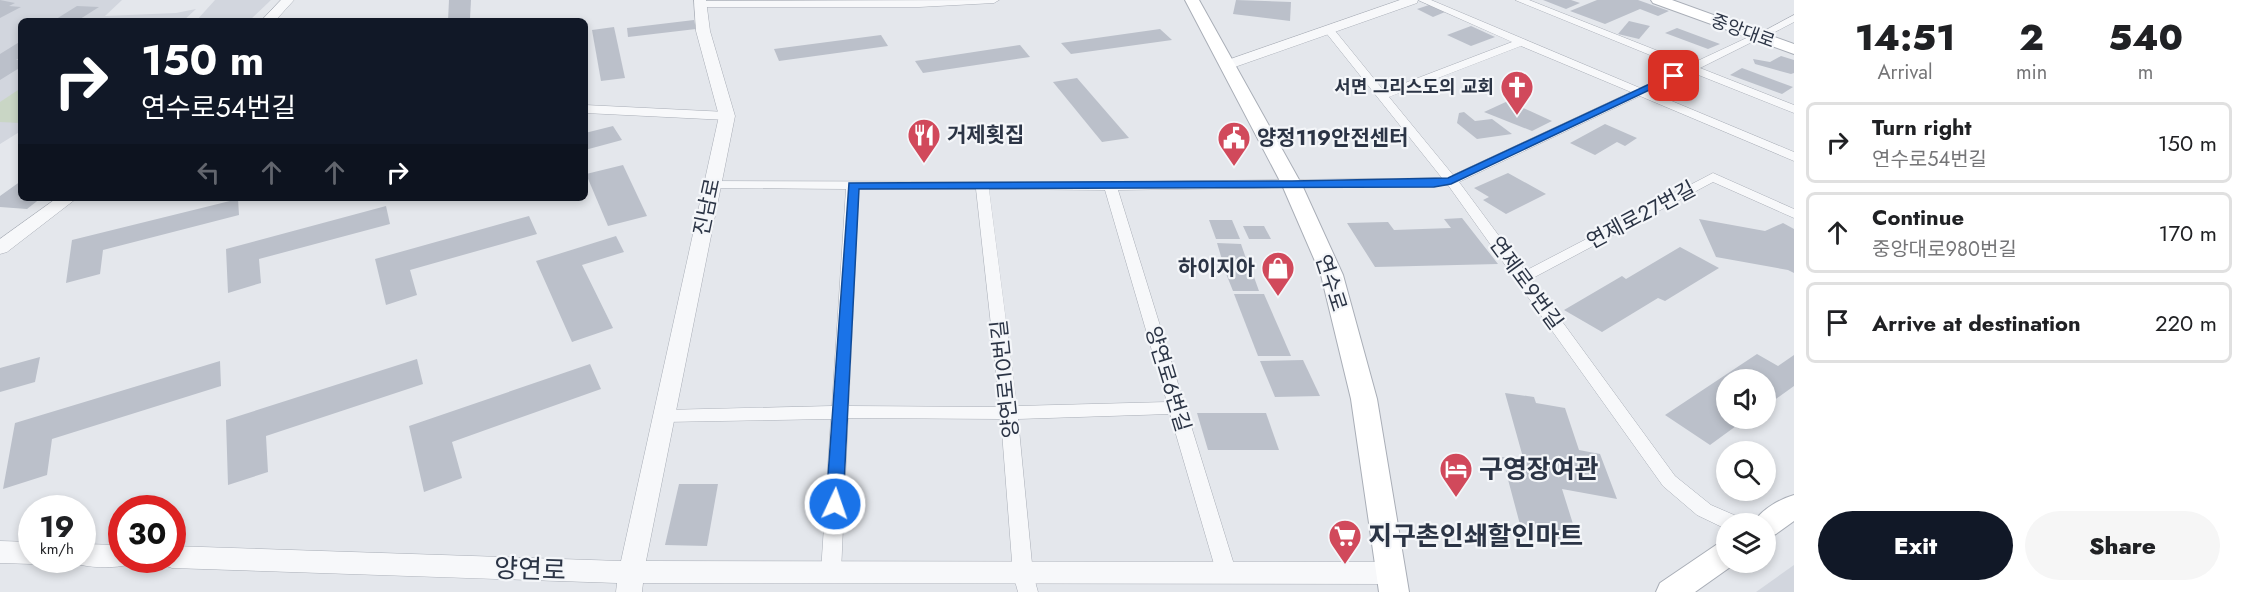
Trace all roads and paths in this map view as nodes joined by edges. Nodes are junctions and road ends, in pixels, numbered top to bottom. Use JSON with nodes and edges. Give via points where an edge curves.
{"nodes":[{"id":1,"x":288,"y":0,"type":"edge"},
{"id":2,"x":994,"y":0,"type":"edge"},
{"id":3,"x":1192,"y":0,"type":"edge"},
{"id":4,"x":1412,"y":0,"type":"edge"},
{"id":5,"x":1424,"y":0,"type":"edge"},
{"id":6,"x":1520,"y":0,"type":"edge"},
{"id":7,"x":1658,"y":0,"type":"edge"},
{"id":8,"x":1688,"y":0,"type":"edge"},
{"id":9,"x":700,"y":2,"type":"edge"},
{"id":10,"x":271,"y":18,"type":"edge"},
{"id":11,"x":1794,"y":18,"type":"edge"},
{"id":12,"x":1328,"y":29,"type":"junction"},
{"id":13,"x":1765,"y":33,"type":"junction"},
{"id":14,"x":1794,"y":38,"type":"edge"},
{"id":15,"x":1521,"y":42,"type":"junction"},
{"id":16,"x":1794,"y":49,"type":"edge"},
{"id":17,"x":1227,"y":64,"type":"junction"},
{"id":18,"x":1692,"y":68,"type":"junction"},
{"id":19,"x":1638,"y":92,"type":"junction"},
{"id":20,"x":1381,"y":96,"type":"junction"},
{"id":21,"x":588,"y":109,"type":"edge"},
{"id":22,"x":1794,"y":109,"type":"edge"},
{"id":23,"x":727,"y":116,"type":"junction"},
{"id":24,"x":1794,"y":157,"type":"edge"},
{"id":25,"x":1451,"y":181,"type":"junction"},
{"id":26,"x":712,"y":184,"type":"junction"},
{"id":27,"x":854,"y":185,"type":"junction"},
{"id":28,"x":982,"y":185,"type":"junction"},
{"id":29,"x":1292,"y":185,"type":"junction"},
{"id":30,"x":1110,"y":186,"type":"junction"},
{"id":31,"x":64,"y":201,"type":"edge"},
{"id":32,"x":1794,"y":214,"type":"edge"},
{"id":33,"x":0,"y":248,"type":"edge"},
{"id":34,"x":1522,"y":278,"type":"junction"},
{"id":35,"x":1177,"y":408,"type":"junction"},
{"id":36,"x":840,"y":412,"type":"junction"},
{"id":37,"x":1009,"y":413,"type":"junction"},
{"id":38,"x":664,"y":416,"type":"junction"},
{"id":39,"x":1794,"y":506,"type":"edge"},
{"id":40,"x":1716,"y":515,"type":"edge"},
{"id":41,"x":1776,"y":519,"type":"edge"},
{"id":42,"x":0,"y":552,"type":"edge"},
{"id":43,"x":18,"y":553,"type":"edge"},
{"id":44,"x":186,"y":558,"type":"edge"},
{"id":45,"x":1716,"y":562,"type":"edge"},
{"id":46,"x":831,"y":572,"type":"junction"},
{"id":47,"x":1226,"y":572,"type":"junction"},
{"id":48,"x":630,"y":582,"type":"edge"},
{"id":49,"x":1393,"y":582,"type":"edge"},
{"id":50,"x":1025,"y":583,"type":"edge"},
{"id":51,"x":1680,"y":590,"type":"edge"}],
"edges":[{"from":1,"to":10,"type":"street"},
{"from":2,"to":9,"type":"street","via":[[919,4]]},
{"from":3,"to":17,"type":"main road","name":"연수로"},
{"from":4,"to":12,"type":"street"},
{"from":5,"to":15,"type":"street"},
{"from":6,"to":18,"type":"street"},
{"from":7,"to":13,"type":"main road","name":"중앙대로"},
{"from":8,"to":13,"type":"main road","name":"중앙대로"},
{"from":9,"to":23,"type":"street","name":"진남로","via":[[703,31]]},
{"from":11,"to":13,"type":"street"},
{"from":12,"to":17,"type":"street"},
{"from":12,"to":20,"type":"street","name":"연제로9번길"},
{"from":13,"to":14,"type":"main road","name":"중앙대로"},
{"from":13,"to":16,"type":"main road","name":"중앙대로"},
{"from":13,"to":18,"type":"street"},
{"from":15,"to":19,"type":"street"},
{"from":15,"to":20,"type":"street"},
{"from":17,"to":29,"type":"main road","name":"연수로"},
{"from":18,"to":19,"type":"street"},
{"from":18,"to":22,"type":"street"},
{"from":19,"to":24,"type":"street"},
{"from":19,"to":25,"type":"street"},
{"from":20,"to":25,"type":"street","name":"연제로9번길"},
{"from":21,"to":23,"type":"street"},
{"from":23,"to":26,"type":"street","name":"진남로"},
{"from":25,"to":29,"type":"street"},
{"from":25,"to":34,"type":"street","name":"연제로9번길"},
{"from":26,"to":27,"type":"street"},
{"from":26,"to":38,"type":"street","name":"진남로"},
{"from":27,"to":28,"type":"street"},
{"from":27,"to":36,"type":"street"},
{"from":28,"to":30,"type":"street"},
{"from":28,"to":37,"type":"street","name":"양연로10번길"},
{"from":29,"to":30,"type":"street"},
{"from":29,"to":49,"type":"main road","name":"연수로","via":[[1335,286],[1364,399]]},
{"from":30,"to":35,"type":"street","name":"양연로6번길"},
{"from":31,"to":33,"type":"street"},
{"from":32,"to":34,"type":"street","name":"연제로27번길","via":[[1713,177]]},
{"from":34,"to":40,"type":"street","name":"연제로9번길","via":[[1669,481],[1696,505]]},
{"from":35,"to":37,"type":"street"},
{"from":35,"to":47,"type":"street","name":"양연로6번길"},
{"from":36,"to":37,"type":"street"},
{"from":36,"to":38,"type":"street"},
{"from":36,"to":46,"type":"street"},
{"from":37,"to":50,"type":"street","name":"양연로10번길"},
{"from":38,"to":48,"type":"street","name":"진남로"},
{"from":39,"to":41,"type":"main road"},
{"from":42,"to":43,"type":"street"},
{"from":44,"to":48,"type":"street","name":"양연로"},
{"from":45,"to":51,"type":"main road"},
{"from":46,"to":48,"type":"street","name":"양연로"},
{"from":46,"to":50,"type":"street","name":"양연로"},
{"from":47,"to":49,"type":"street","name":"양연로"},
{"from":47,"to":50,"type":"street","name":"양연로"}]}
